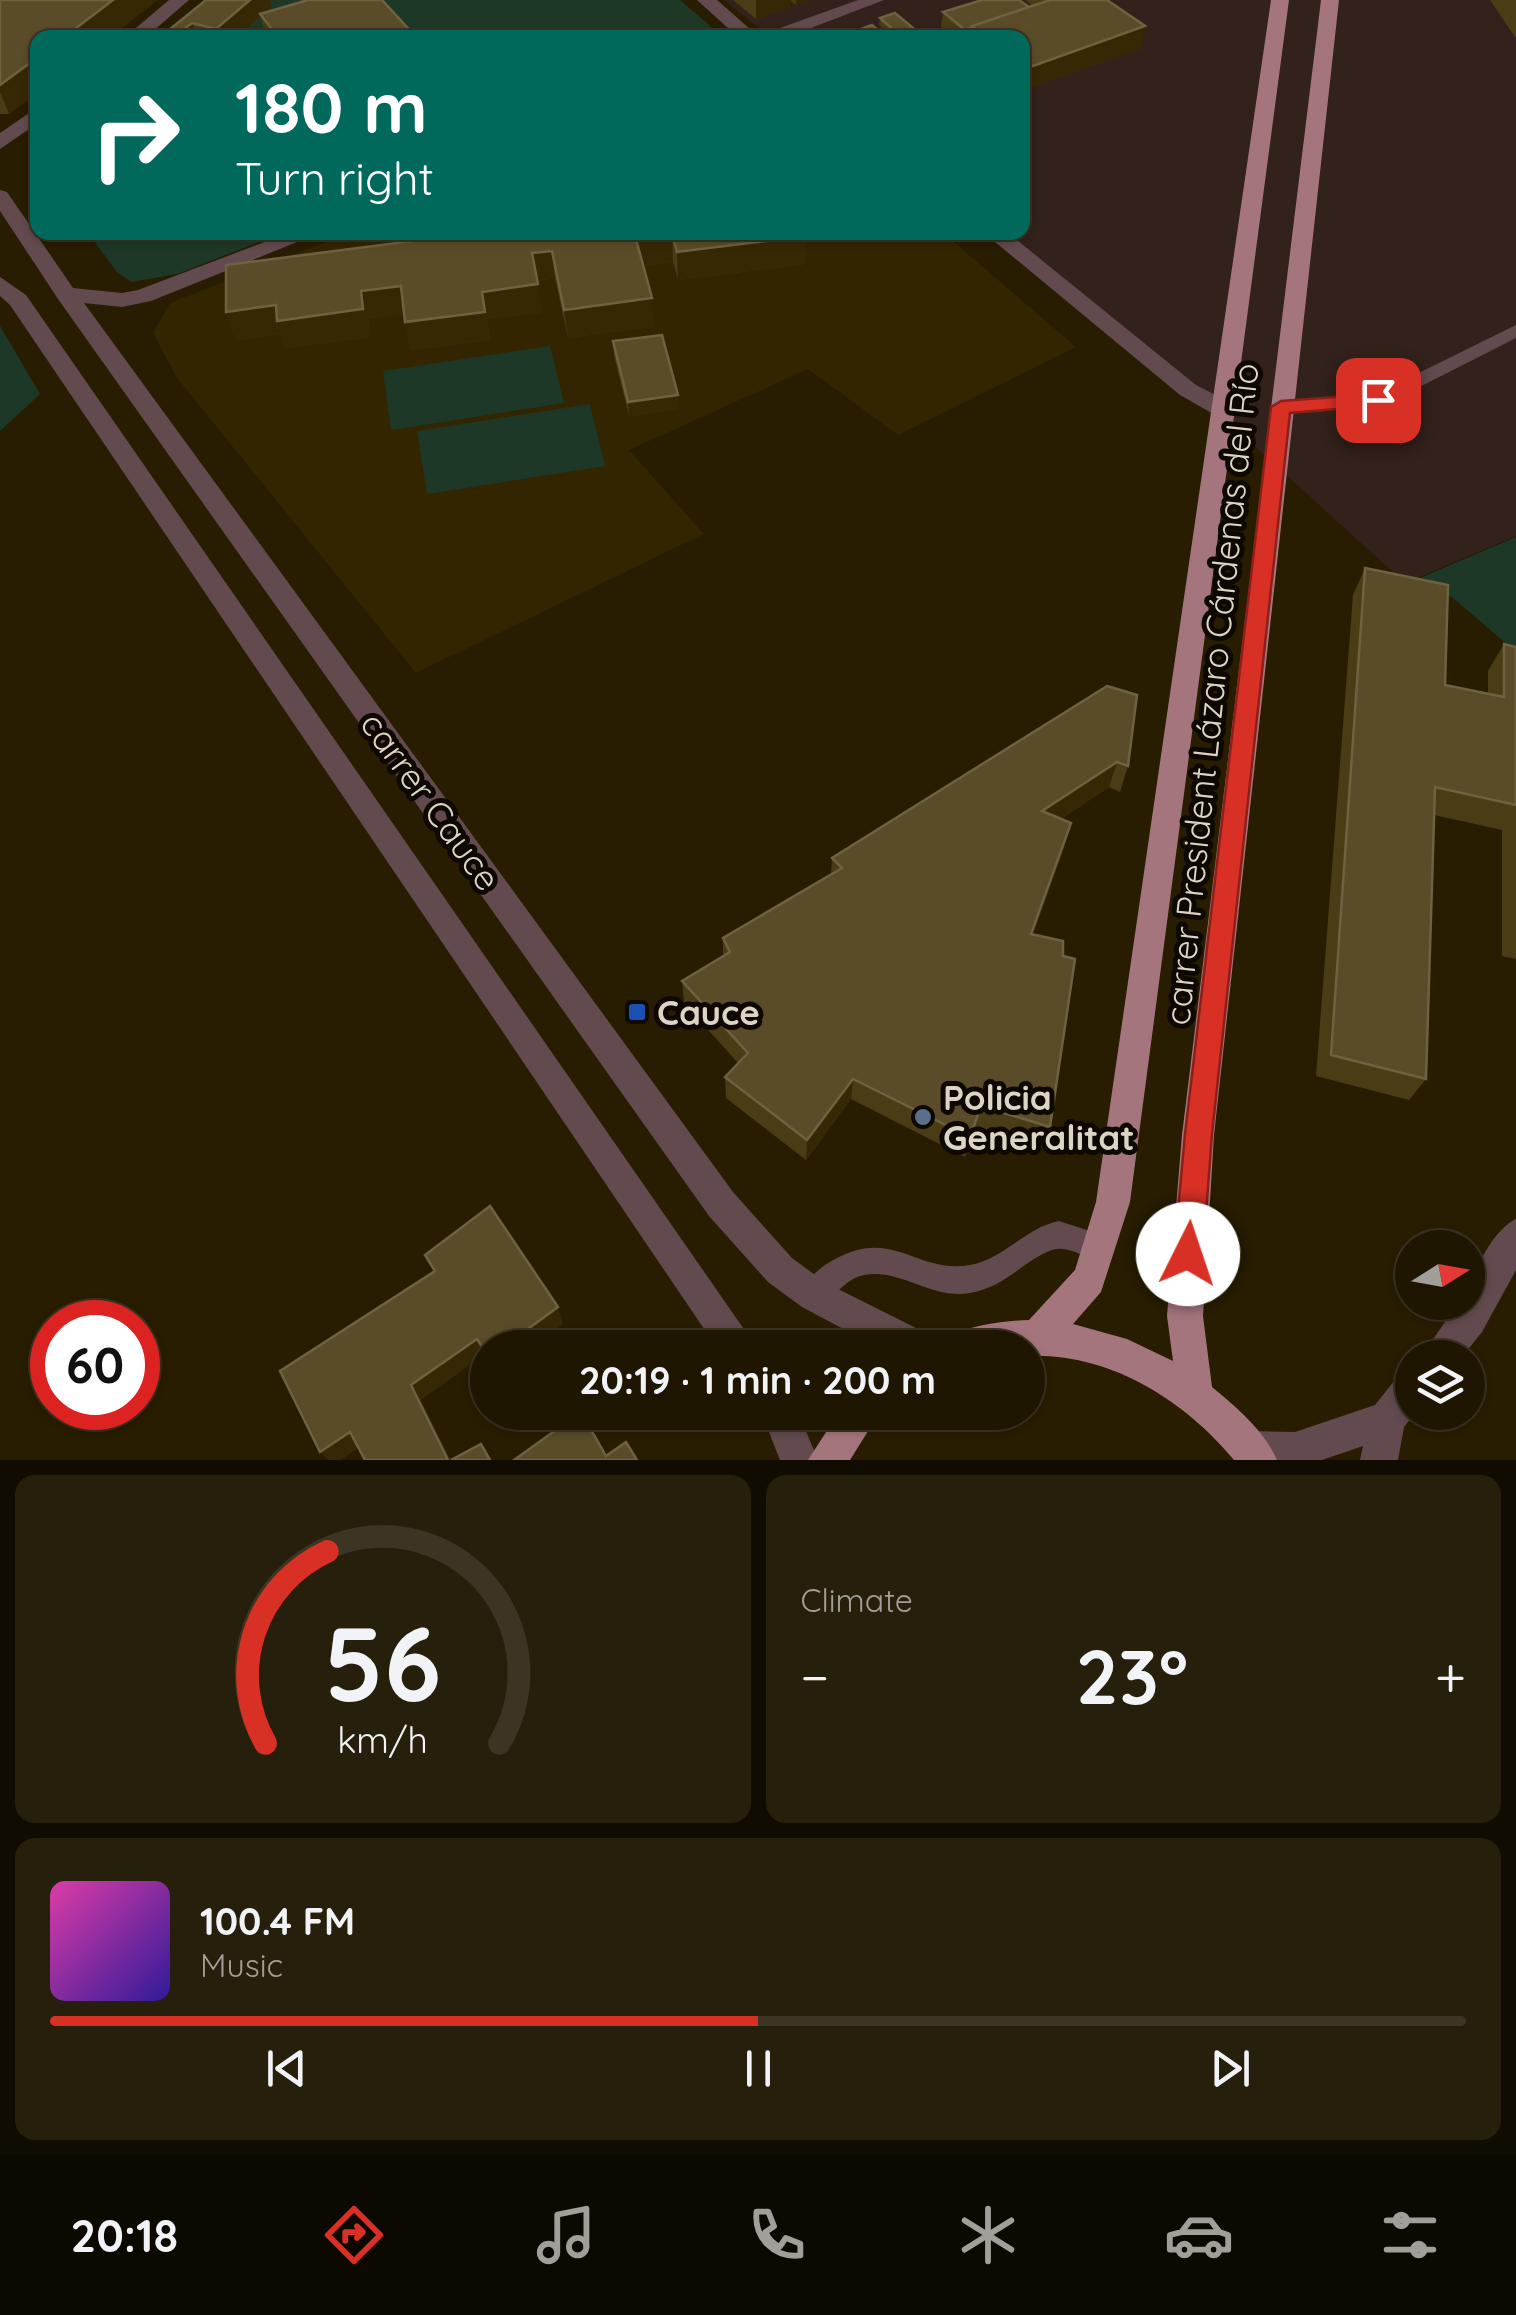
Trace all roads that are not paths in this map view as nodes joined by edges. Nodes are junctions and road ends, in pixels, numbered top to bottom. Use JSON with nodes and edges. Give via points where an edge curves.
{"nodes":[{"id":1,"x":180,"y":0,"type":"edge"},
{"id":2,"x":706,"y":0,"type":"edge"},
{"id":3,"x":875,"y":0,"type":"edge"},
{"id":4,"x":1280,"y":0,"type":"edge"},
{"id":5,"x":1330,"y":0,"type":"edge"},
{"id":6,"x":143,"y":30,"type":"edge"},
{"id":7,"x":742,"y":30,"type":"edge"},
{"id":8,"x":789,"y":30,"type":"edge"},
{"id":9,"x":30,"y":119,"type":"edge"},
{"id":10,"x":0,"y":143,"type":"edge"},
{"id":11,"x":0,"y":196,"type":"edge"},
{"id":12,"x":291,"y":240,"type":"edge"},
{"id":13,"x":1003,"y":240,"type":"edge"},
{"id":14,"x":0,"y":262,"type":"edge"},
{"id":15,"x":9,"y":292,"type":"edge"},
{"id":16,"x":66,"y":294,"type":"junction"},
{"id":17,"x":1516,"y":331,"type":"edge"},
{"id":18,"x":1281,"y":407,"type":"junction"},
{"id":19,"x":1223,"y":408,"type":"junction"},
{"id":20,"x":1516,"y":1236,"type":"edge"},
{"id":21,"x":1101,"y":1248,"type":"junction"},
{"id":22,"x":814,"y":1296,"type":"junction"},
{"id":23,"x":727,"y":1330,"type":"edge"},
{"id":24,"x":881,"y":1330,"type":"edge"},
{"id":25,"x":1043,"y":1330,"type":"edge"},
{"id":26,"x":1045,"y":1339,"type":"edge"},
{"id":27,"x":1452,"y":1340,"type":"edge"},
{"id":28,"x":1195,"y":1396,"type":"junction"},
{"id":29,"x":1395,"y":1410,"type":"edge"},
{"id":30,"x":1388,"y":1419,"type":"junction"},
{"id":31,"x":788,"y":1430,"type":"edge"},
{"id":32,"x":849,"y":1430,"type":"edge"},
{"id":33,"x":1254,"y":1455,"type":"edge"},
{"id":34,"x":800,"y":1460,"type":"edge"},
{"id":35,"x":827,"y":1460,"type":"edge"},
{"id":36,"x":1378,"y":1460,"type":"edge"}],
"edges":[{"from":1,"to":6,"type":"street"},
{"from":2,"to":7,"type":"street"},
{"from":3,"to":8,"type":"street"},
{"from":4,"to":19,"type":"main road","name":"carrer President Lázaro Cárdenas del Río"},
{"from":5,"to":18,"type":"main road","name":"carrer President Lázaro Cárdenas del Río"},
{"from":9,"to":10,"type":"street"},
{"from":11,"to":16,"type":"street","name":"carrer Cauce"},
{"from":12,"to":16,"type":"street","via":[[144,296]]},
{"from":13,"to":19,"type":"street","via":[[1188,390]]},
{"from":14,"to":15,"type":"street","name":"carrer Cauce","via":[[10,274]]},
{"from":15,"to":23,"type":"street","name":"carrer Cauce"},
{"from":16,"to":22,"type":"street","name":"carrer Cauce","via":[[721,1204],[780,1270]]},
{"from":17,"to":18,"type":"lane","via":[[1378,400]]},
{"from":18,"to":28,"type":"main road","name":"carrer President Lázaro Cárdenas del Río","via":[[1190,1223],[1185,1316]]},
{"from":19,"to":21,"type":"main road","name":"carrer President Lázaro Cárdenas del Río","via":[[1113,1202]]},
{"from":20,"to":27,"type":"street"},
{"from":21,"to":22,"type":"lane","via":[[1059,1235],[1044,1238],[993,1273],[966,1280],[860,1260]]},
{"from":21,"to":25,"type":"main road","name":"carrer President Lázaro Cárdenas del Río","via":[[1089,1280]]},
{"from":22,"to":24,"type":"street","name":"carrer Cauce"},
{"from":26,"to":28,"type":"main road","via":[[1118,1354]]},
{"from":28,"to":33,"type":"main road"},
{"from":29,"to":30,"type":"street"},
{"from":30,"to":33,"type":"street","via":[[1295,1450]]},
{"from":30,"to":36,"type":"street"},
{"from":31,"to":34,"type":"street"},
{"from":32,"to":35,"type":"main road"}]}
